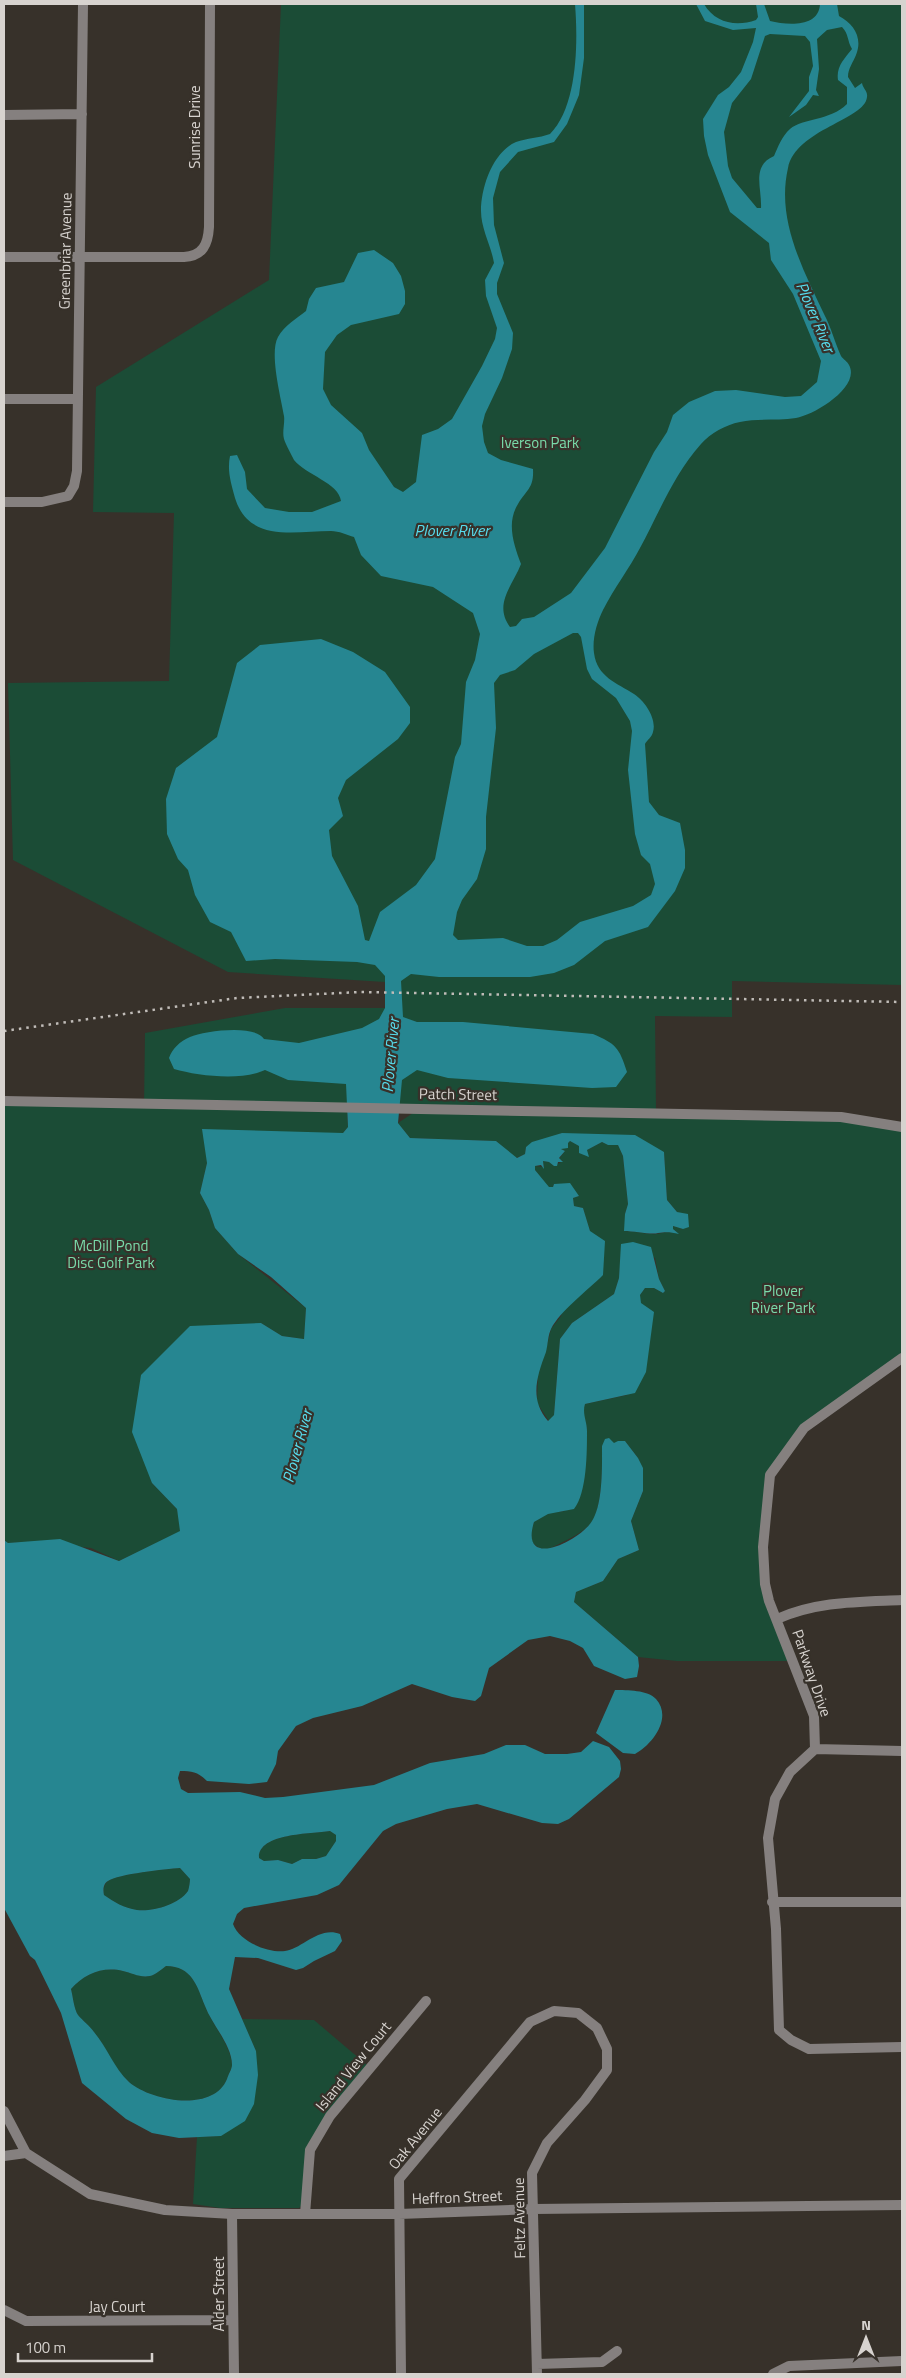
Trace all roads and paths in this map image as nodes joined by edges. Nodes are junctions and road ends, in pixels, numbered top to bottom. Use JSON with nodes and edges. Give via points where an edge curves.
{"nodes":[{"id":1,"x":83,"y":4,"type":"edge"},
{"id":2,"x":210,"y":4,"type":"edge"},
{"id":3,"x":82,"y":114,"type":"junction"},
{"id":4,"x":4,"y":115,"type":"edge"},
{"id":5,"x":79,"y":256,"type":"junction"},
{"id":6,"x":4,"y":257,"type":"edge"},
{"id":7,"x":78,"y":399,"type":"junction"},
{"id":8,"x":4,"y":400,"type":"edge"},
{"id":9,"x":4,"y":502,"type":"edge"},
{"id":10,"x":4,"y":1101,"type":"edge"},
{"id":11,"x":902,"y":1127,"type":"edge"},
{"id":12,"x":902,"y":1358,"type":"edge"},
{"id":13,"x":902,"y":1600,"type":"edge"},
{"id":14,"x":777,"y":1619,"type":"junction"},
{"id":15,"x":815,"y":1749,"type":"junction"},
{"id":16,"x":902,"y":1751,"type":"edge"},
{"id":17,"x":772,"y":1902,"type":"junction"},
{"id":18,"x":902,"y":1902,"type":"edge"},
{"id":19,"x":426,"y":2001,"type":"dead end"},
{"id":20,"x":597,"y":2028,"type":"joint"},
{"id":21,"x":902,"y":2047,"type":"edge"},
{"id":22,"x":4,"y":2112,"type":"edge"},
{"id":23,"x":26,"y":2153,"type":"junction"},
{"id":24,"x":4,"y":2156,"type":"edge"},
{"id":25,"x":902,"y":2205,"type":"edge"},
{"id":26,"x":534,"y":2209,"type":"junction"},
{"id":27,"x":232,"y":2214,"type":"junction"},
{"id":28,"x":305,"y":2214,"type":"junction"},
{"id":29,"x":399,"y":2214,"type":"junction"},
{"id":30,"x":4,"y":2310,"type":"edge"},
{"id":31,"x":232,"y":2320,"type":"junction"},
{"id":32,"x":617,"y":2350,"type":"dead end"},
{"id":33,"x":902,"y":2362,"type":"edge"},
{"id":34,"x":537,"y":2369,"type":"edge"},
{"id":35,"x":234,"y":2374,"type":"edge"},
{"id":36,"x":401,"y":2374,"type":"edge"},
{"id":37,"x":773,"y":2374,"type":"edge"}],
"edges":[{"from":1,"to":3,"type":"street","name":"Greenbriar Avenue"},
{"from":2,"to":5,"type":"street","name":"Sunrise Drive","via":[[209,227],[203,249],[184,257]]},
{"from":3,"to":4,"type":"street"},
{"from":3,"to":5,"type":"street","name":"Greenbriar Avenue"},
{"from":5,"to":6,"type":"street"},
{"from":5,"to":7,"type":"street","name":"Greenbriar Avenue"},
{"from":7,"to":8,"type":"street"},
{"from":7,"to":9,"type":"street","name":"Greenbriar Avenue","via":[[77,471],[68,496],[42,502]]},
{"from":10,"to":11,"type":"street","name":"Patch Street","via":[[841,1117]]},
{"from":12,"to":14,"type":"street","name":"Parkway Drive","via":[[804,1428],[770,1475],[763,1566],[764,1584]]},
{"from":13,"to":14,"type":"street","via":[[824,1604]]},
{"from":14,"to":15,"type":"street","name":"Parkway Drive","via":[[814,1716]]},
{"from":15,"to":16,"type":"street"},
{"from":15,"to":17,"type":"street","via":[[790,1772],[775,1799],[768,1838]]},
{"from":17,"to":18,"type":"street"},
{"from":17,"to":21,"type":"street","via":[[776,1929],[779,2030],[809,2049]]},
{"from":19,"to":28,"type":"street","name":"Island View Court","via":[[330,2116],[310,2150]]},
{"from":20,"to":26,"type":"street","name":"Feltz Avenue","via":[[607,2049],[606,2070],[547,2143],[532,2173]]},
{"from":20,"to":29,"type":"street","name":"Oak Avenue","via":[[578,2013],[554,2011],[530,2022],[399,2179]]},
{"from":22,"to":23,"type":"street"},
{"from":23,"to":24,"type":"street"},
{"from":23,"to":27,"type":"street","name":"Heffron Street","via":[[90,2194],[166,2210]]},
{"from":25,"to":26,"type":"street","name":"Heffron Street"},
{"from":26,"to":29,"type":"street","name":"Heffron Street"},
{"from":26,"to":34,"type":"street","name":"Feltz Avenue"},
{"from":27,"to":28,"type":"street","name":"Heffron Street"},
{"from":27,"to":31,"type":"street","name":"Alder Street"},
{"from":28,"to":29,"type":"street","name":"Heffron Street"},
{"from":29,"to":36,"type":"street","name":"Oak Avenue"},
{"from":30,"to":31,"type":"street","name":"Jay Court","via":[[26,2321]]},
{"from":31,"to":35,"type":"street","name":"Alder Street"},
{"from":32,"to":34,"type":"street","via":[[602,2362]]},
{"from":33,"to":37,"type":"street","via":[[789,2366]]}]}
